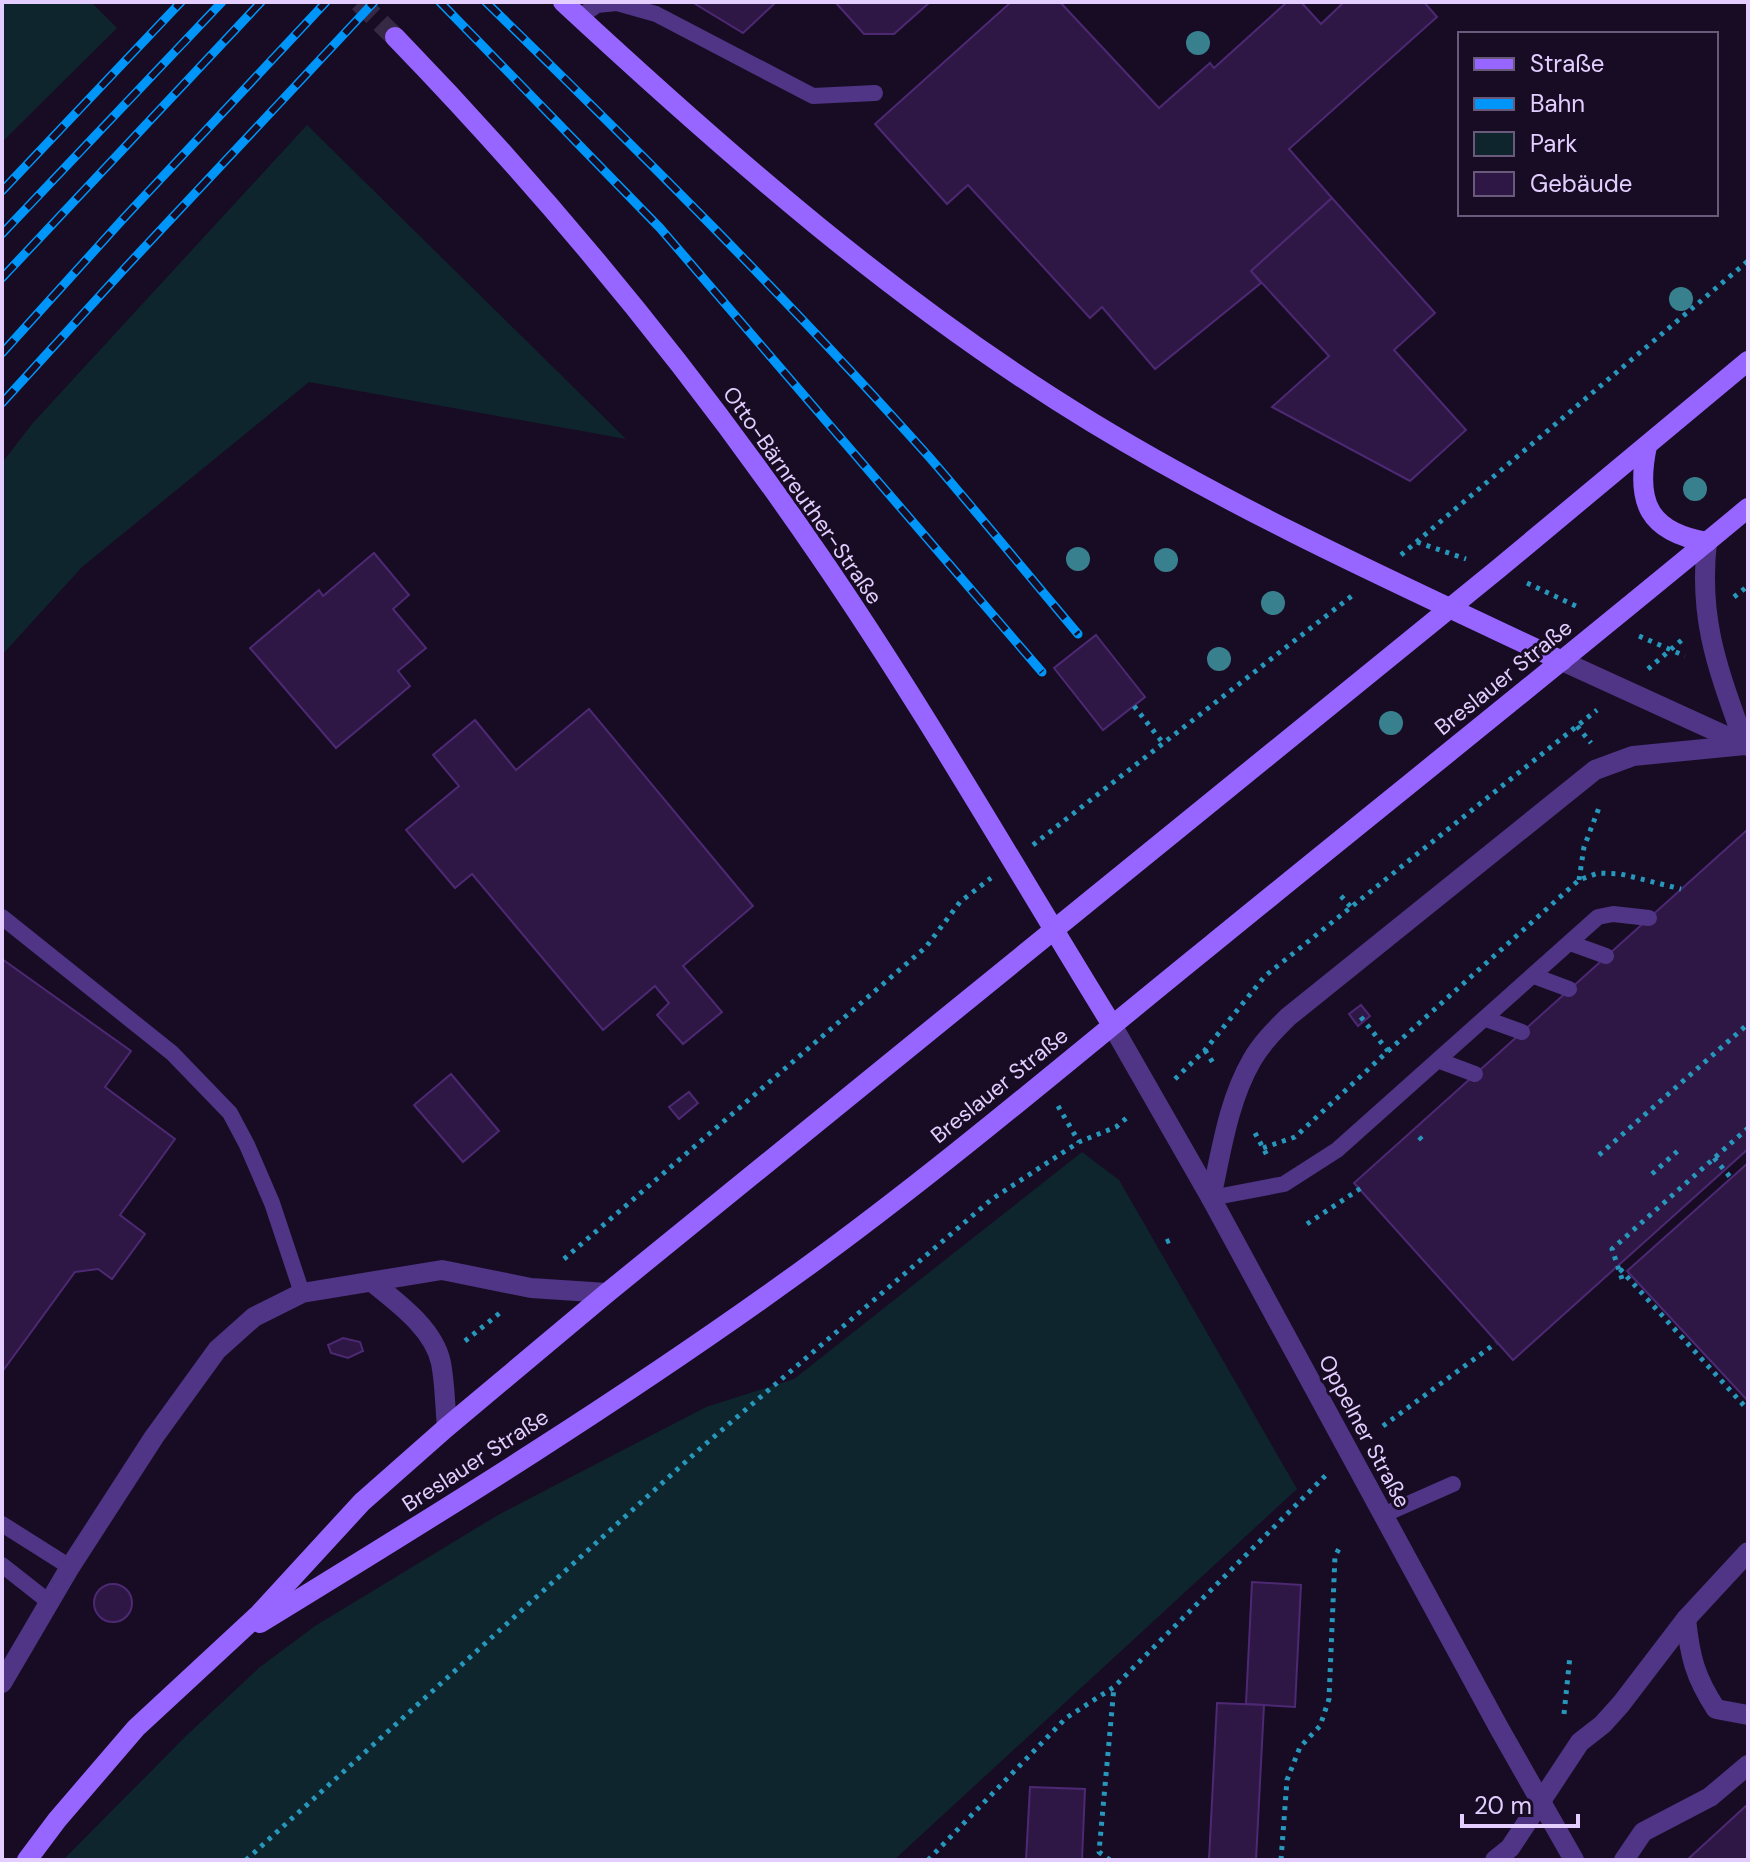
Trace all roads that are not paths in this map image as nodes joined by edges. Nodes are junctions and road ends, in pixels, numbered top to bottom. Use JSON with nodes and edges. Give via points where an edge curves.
{"nodes":[{"id":1,"x":563,"y":2,"type":"edge"},
{"id":2,"x":579,"y":17,"type":"junction"},
{"id":3,"x":395,"y":37,"type":"tunnel mouth"},
{"id":4,"x":875,"y":93,"type":"dead end"},
{"id":5,"x":1748,"y":361,"type":"edge"},
{"id":6,"x":1647,"y":446,"type":"junction"},
{"id":7,"x":1748,"y":508,"type":"edge"},
{"id":8,"x":1707,"y":542,"type":"junction"},
{"id":9,"x":1450,"y":608,"type":"junction"},
{"id":10,"x":1562,"y":661,"type":"junction"},
{"id":11,"x":1746,"y":745,"type":"edge"},
{"id":12,"x":2,"y":917,"type":"edge"},
{"id":13,"x":1649,"y":918,"type":"dead end"},
{"id":14,"x":1054,"y":930,"type":"junction"},
{"id":15,"x":1570,"y":943,"type":"junction"},
{"id":16,"x":1606,"y":956,"type":"dead end"},
{"id":17,"x":1534,"y":976,"type":"junction"},
{"id":18,"x":1569,"y":989,"type":"dead end"},
{"id":19,"x":1486,"y":1019,"type":"junction"},
{"id":20,"x":1112,"y":1025,"type":"junction"},
{"id":21,"x":1522,"y":1032,"type":"dead end"},
{"id":22,"x":1440,"y":1061,"type":"junction"},
{"id":23,"x":1475,"y":1074,"type":"dead end"},
{"id":24,"x":1211,"y":1198,"type":"junction"},
{"id":25,"x":372,"y":1282,"type":"junction"},
{"id":26,"x":302,"y":1293,"type":"junction"},
{"id":27,"x":607,"y":1293,"type":"junction"},
{"id":28,"x":447,"y":1427,"type":"junction"},
{"id":29,"x":1453,"y":1484,"type":"dead end"},
{"id":30,"x":1383,"y":1515,"type":"junction"},
{"id":31,"x":2,"y":1524,"type":"edge"},
{"id":32,"x":1748,"y":1552,"type":"edge"},
{"id":33,"x":2,"y":1565,"type":"edge"},
{"id":34,"x":70,"y":1567,"type":"junction"},
{"id":35,"x":49,"y":1602,"type":"junction"},
{"id":36,"x":1686,"y":1619,"type":"junction"},
{"id":37,"x":236,"y":1637,"type":"junction"},
{"id":38,"x":2,"y":1683,"type":"edge"},
{"id":39,"x":1748,"y":1715,"type":"edge"},
{"id":40,"x":1748,"y":1765,"type":"edge"},
{"id":41,"x":1540,"y":1801,"type":"junction"},
{"id":42,"x":27,"y":1860,"type":"edge"},
{"id":43,"x":1495,"y":1860,"type":"edge"},
{"id":44,"x":1574,"y":1860,"type":"edge"},
{"id":45,"x":1624,"y":1860,"type":"edge"}],
"edges":[{"from":1,"to":2,"type":"main road"},
{"from":2,"to":4,"type":"lane","via":[[597,5],[617,3],[656,14],[813,96]]},
{"from":2,"to":9,"type":"main road","via":[[795,207],[958,333],[1049,395],[1251,512]]},
{"from":3,"to":14,"type":"main road","name":"Otto-Bärnreuther-Straße","via":[[553,209],[742,447],[877,643]]},
{"from":5,"to":6,"type":"main road","name":"Breslauer Straße"},
{"from":6,"to":8,"type":"main road","via":[[1643,477],[1653,517],[1666,530]]},
{"from":6,"to":9,"type":"main road","name":"Breslauer Straße"},
{"from":7,"to":8,"type":"main road","name":"Breslauer Straße"},
{"from":8,"to":10,"type":"main road","name":"Breslauer Straße"},
{"from":8,"to":11,"type":"street","via":[[1708,630]]},
{"from":9,"to":10,"type":"main road"},
{"from":9,"to":14,"type":"main road","name":"Breslauer Straße"},
{"from":10,"to":11,"type":"street"},
{"from":10,"to":20,"type":"main road","name":"Breslauer Straße"},
{"from":11,"to":24,"type":"street","via":[[1655,753],[1609,764],[1582,779],[1308,1001],[1271,1034],[1251,1061],[1236,1097]]},
{"from":12,"to":26,"type":"lane","via":[[172,1053],[230,1113],[272,1203]]},
{"from":13,"to":15,"type":"lane","via":[[1598,917]]},
{"from":14,"to":20,"type":"main road","name":"Otto-Bärnreuther-Straße"},
{"from":14,"to":27,"type":"main road","name":"Breslauer Straße"},
{"from":15,"to":16,"type":"lane"},
{"from":15,"to":17,"type":"lane"},
{"from":17,"to":18,"type":"lane"},
{"from":17,"to":19,"type":"lane"},
{"from":19,"to":21,"type":"lane"},
{"from":19,"to":22,"type":"lane"},
{"from":20,"to":24,"type":"street","name":"Oppelner Straße"},
{"from":20,"to":37,"type":"main road","name":"Breslauer Straße","via":[[874,1216],[695,1346]]},
{"from":22,"to":23,"type":"lane"},
{"from":22,"to":24,"type":"lane","via":[[1337,1150],[1292,1180]]},
{"from":24,"to":30,"type":"street","name":"Oppelner Straße"},
{"from":25,"to":26,"type":"street"},
{"from":25,"to":27,"type":"street","via":[[442,1270],[531,1288]]},
{"from":25,"to":28,"type":"street","name":"Breslauer Straße","via":[[405,1309],[441,1360]]},
{"from":26,"to":34,"type":"street","via":[[254,1317],[217,1350]]},
{"from":27,"to":28,"type":"main road","name":"Breslauer Straße"},
{"from":28,"to":37,"type":"main road","name":"Breslauer Straße","via":[[362,1502]]},
{"from":29,"to":30,"type":"lane"},
{"from":30,"to":41,"type":"street","name":"Oppelner Straße"},
{"from":31,"to":34,"type":"lane"},
{"from":32,"to":36,"type":"street"},
{"from":33,"to":35,"type":"lane"},
{"from":34,"to":35,"type":"street"},
{"from":35,"to":38,"type":"street"},
{"from":36,"to":39,"type":"street","via":[[1699,1683],[1716,1709]]},
{"from":36,"to":41,"type":"street","via":[[1621,1704],[1580,1742]]},
{"from":37,"to":42,"type":"main road","name":"Breslauer Straße","via":[[136,1728]]},
{"from":40,"to":45,"type":"street","via":[[1710,1797],[1643,1832]]},
{"from":41,"to":43,"type":"street","via":[[1510,1848]]},
{"from":41,"to":44,"type":"street","name":"Oppelner Straße"}]}
